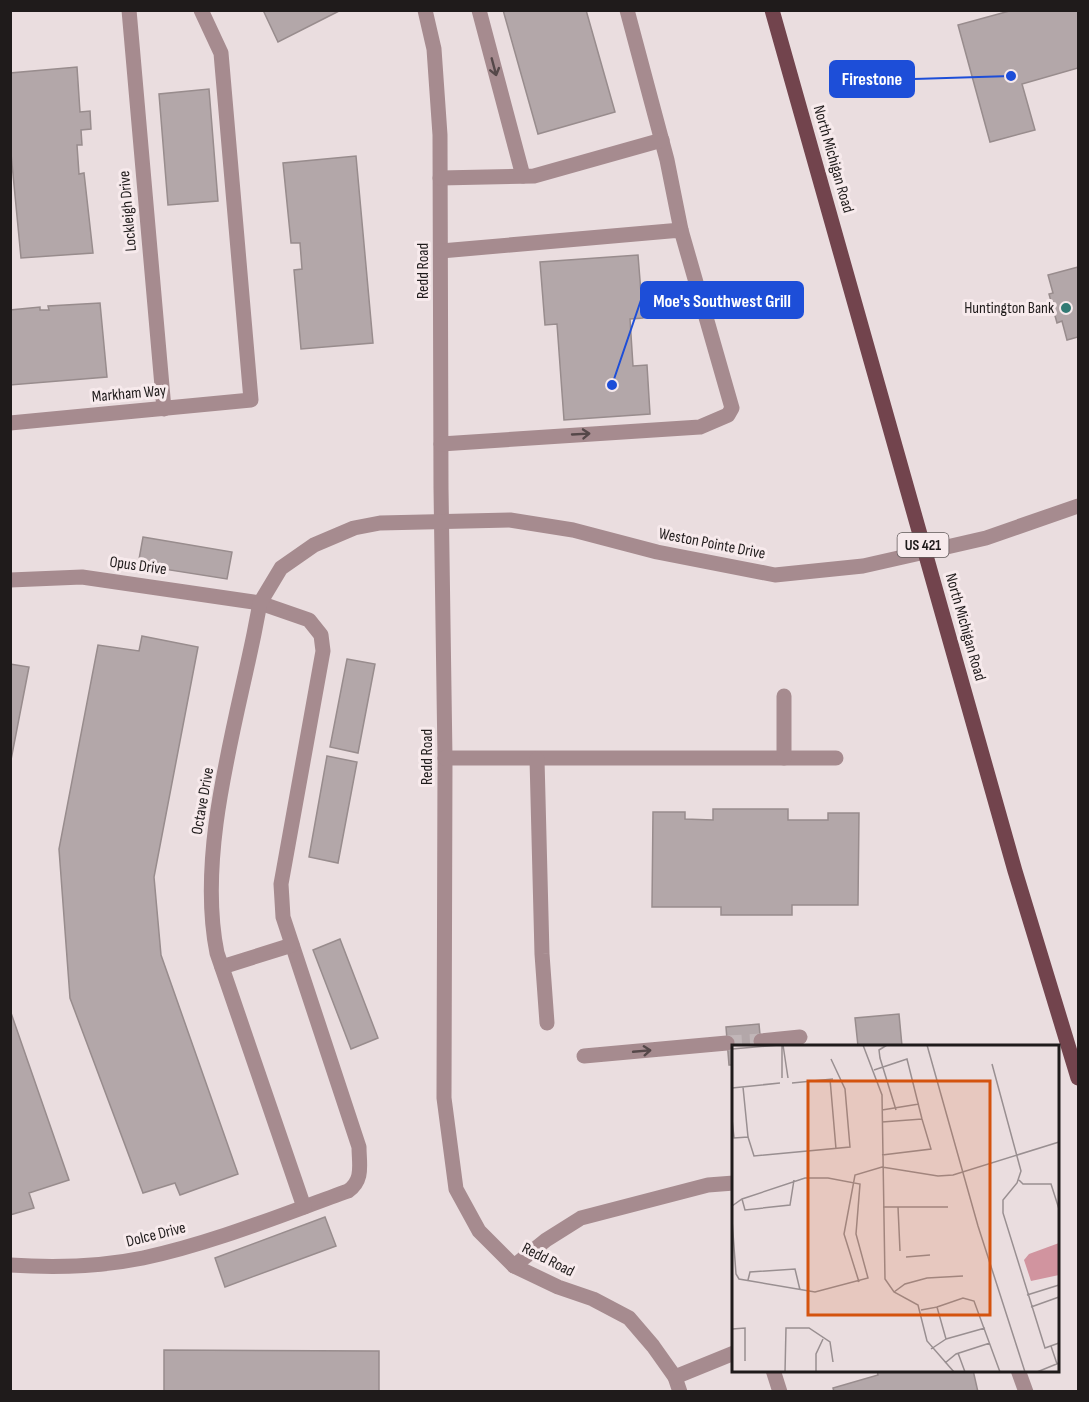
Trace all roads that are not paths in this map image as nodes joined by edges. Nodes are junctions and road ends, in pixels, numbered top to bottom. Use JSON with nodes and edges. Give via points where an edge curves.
{"nodes":[{"id":1,"x":129,"y":10,"type":"edge"},
{"id":2,"x":201,"y":10,"type":"edge"},
{"id":3,"x":425,"y":10,"type":"edge"},
{"id":4,"x":479,"y":10,"type":"edge"},
{"id":5,"x":627,"y":10,"type":"edge"},
{"id":6,"x":772,"y":10,"type":"edge"},
{"id":7,"x":662,"y":140,"type":"junction"},
{"id":8,"x":524,"y":176,"type":"junction"},
{"id":9,"x":440,"y":178,"type":"junction"},
{"id":10,"x":681,"y":230,"type":"junction"},
{"id":11,"x":441,"y":251,"type":"junction"},
{"id":12,"x":164,"y":409,"type":"junction"},
{"id":13,"x":10,"y":423,"type":"edge"},
{"id":14,"x":441,"y":444,"type":"junction"},
{"id":15,"x":1078,"y":506,"type":"edge"},
{"id":16,"x":441,"y":520,"type":"junction"},
{"id":17,"x":925,"y":552,"type":"junction"},
{"id":18,"x":10,"y":580,"type":"edge"},
{"id":19,"x":260,"y":603,"type":"junction"},
{"id":20,"x":784,"y":696,"type":"dead end"},
{"id":21,"x":445,"y":758,"type":"junction"},
{"id":22,"x":784,"y":758,"type":"junction"},
{"id":23,"x":836,"y":758,"type":"dead end"},
{"id":24,"x":537,"y":759,"type":"junction"},
{"id":25,"x":292,"y":945,"type":"junction"},
{"id":26,"x":222,"y":968,"type":"junction"},
{"id":27,"x":547,"y":1023,"type":"dead end"},
{"id":28,"x":800,"y":1037,"type":"dead end"},
{"id":29,"x":761,"y":1041,"type":"dead end"},
{"id":30,"x":728,"y":1043,"type":"tunnel mouth"},
{"id":31,"x":584,"y":1056,"type":"dead end"},
{"id":32,"x":1078,"y":1078,"type":"edge"},
{"id":33,"x":732,"y":1183,"type":"edge"},
{"id":34,"x":304,"y":1207,"type":"junction"},
{"id":35,"x":10,"y":1265,"type":"edge"},
{"id":36,"x":514,"y":1266,"type":"junction"},
{"id":37,"x":732,"y":1354,"type":"edge"},
{"id":38,"x":773,"y":1372,"type":"edge"},
{"id":39,"x":1018,"y":1372,"type":"edge"},
{"id":40,"x":678,"y":1384,"type":"edge"},
{"id":41,"x":780,"y":1392,"type":"edge"},
{"id":42,"x":1026,"y":1392,"type":"edge"}],
"edges":[{"from":1,"to":12,"type":"street","name":"Lockleigh Drive"},
{"from":2,"to":12,"type":"street","name":"Markham Way","via":[[221,53],[252,400]]},
{"from":3,"to":9,"type":"street","name":"Redd Road","via":[[439,88]]},
{"from":4,"to":8,"type":"street","one_way":true},
{"from":5,"to":7,"type":"street"},
{"from":6,"to":17,"type":"main road","name":"North Michigan Road","number":"US 421"},
{"from":7,"to":8,"type":"street"},
{"from":7,"to":10,"type":"street"},
{"from":8,"to":9,"type":"street"},
{"from":9,"to":11,"type":"street","name":"Redd Road"},
{"from":10,"to":11,"type":"street"},
{"from":14,"to":10,"type":"street","one_way":true,"via":[[700,427],[728,415],[732,408]]},
{"from":11,"to":14,"type":"street","name":"Redd Road"},
{"from":12,"to":13,"type":"street","name":"Markham Way"},
{"from":14,"to":16,"type":"street","name":"Redd Road"},
{"from":15,"to":17,"type":"street","name":"Weston Pointe Drive","via":[[986,538]]},
{"from":16,"to":17,"type":"street","name":"Weston Pointe Drive","via":[[510,520],[573,530],[668,555],[775,574],[863,566]]},
{"from":16,"to":19,"type":"street","name":"Octave Drive","via":[[354,528],[314,545],[281,568]]},
{"from":16,"to":21,"type":"street","name":"Redd Road"},
{"from":17,"to":32,"type":"main road","name":"North Michigan Road","number":"US 421"},
{"from":18,"to":19,"type":"street","name":"Opus Drive","via":[[100,579]]},
{"from":19,"to":25,"type":"street","name":"Opus Drive","via":[[309,620],[321,635],[322,651],[281,884],[283,917]]},
{"from":19,"to":26,"type":"street","name":"Octave Drive","via":[[212,860],[211,921]]},
{"from":20,"to":22,"type":"street"},
{"from":21,"to":24,"type":"street"},
{"from":21,"to":36,"type":"street","name":"Redd Road","via":[[447,1137],[456,1189],[479,1231]]},
{"from":22,"to":23,"type":"street"},
{"from":22,"to":24,"type":"street"},
{"from":24,"to":27,"type":"street"},
{"from":25,"to":26,"type":"street"},
{"from":25,"to":34,"type":"street","name":"Dolce Drive","via":[[359,1147],[357,1185]]},
{"from":26,"to":34,"type":"street","name":"Octave Drive"},
{"from":28,"to":29,"type":"street"},
{"from":31,"to":30,"type":"street","one_way":true},
{"from":33,"to":36,"type":"street","via":[[698,1187],[581,1218]]},
{"from":34,"to":35,"type":"street","name":"Dolce Drive","via":[[143,1258],[90,1266]]},
{"from":36,"to":40,"type":"street","name":"Redd Road","via":[[629,1318]]},
{"from":37,"to":40,"type":"street"},
{"from":38,"to":41,"type":"street"},
{"from":39,"to":42,"type":"street"}]}
